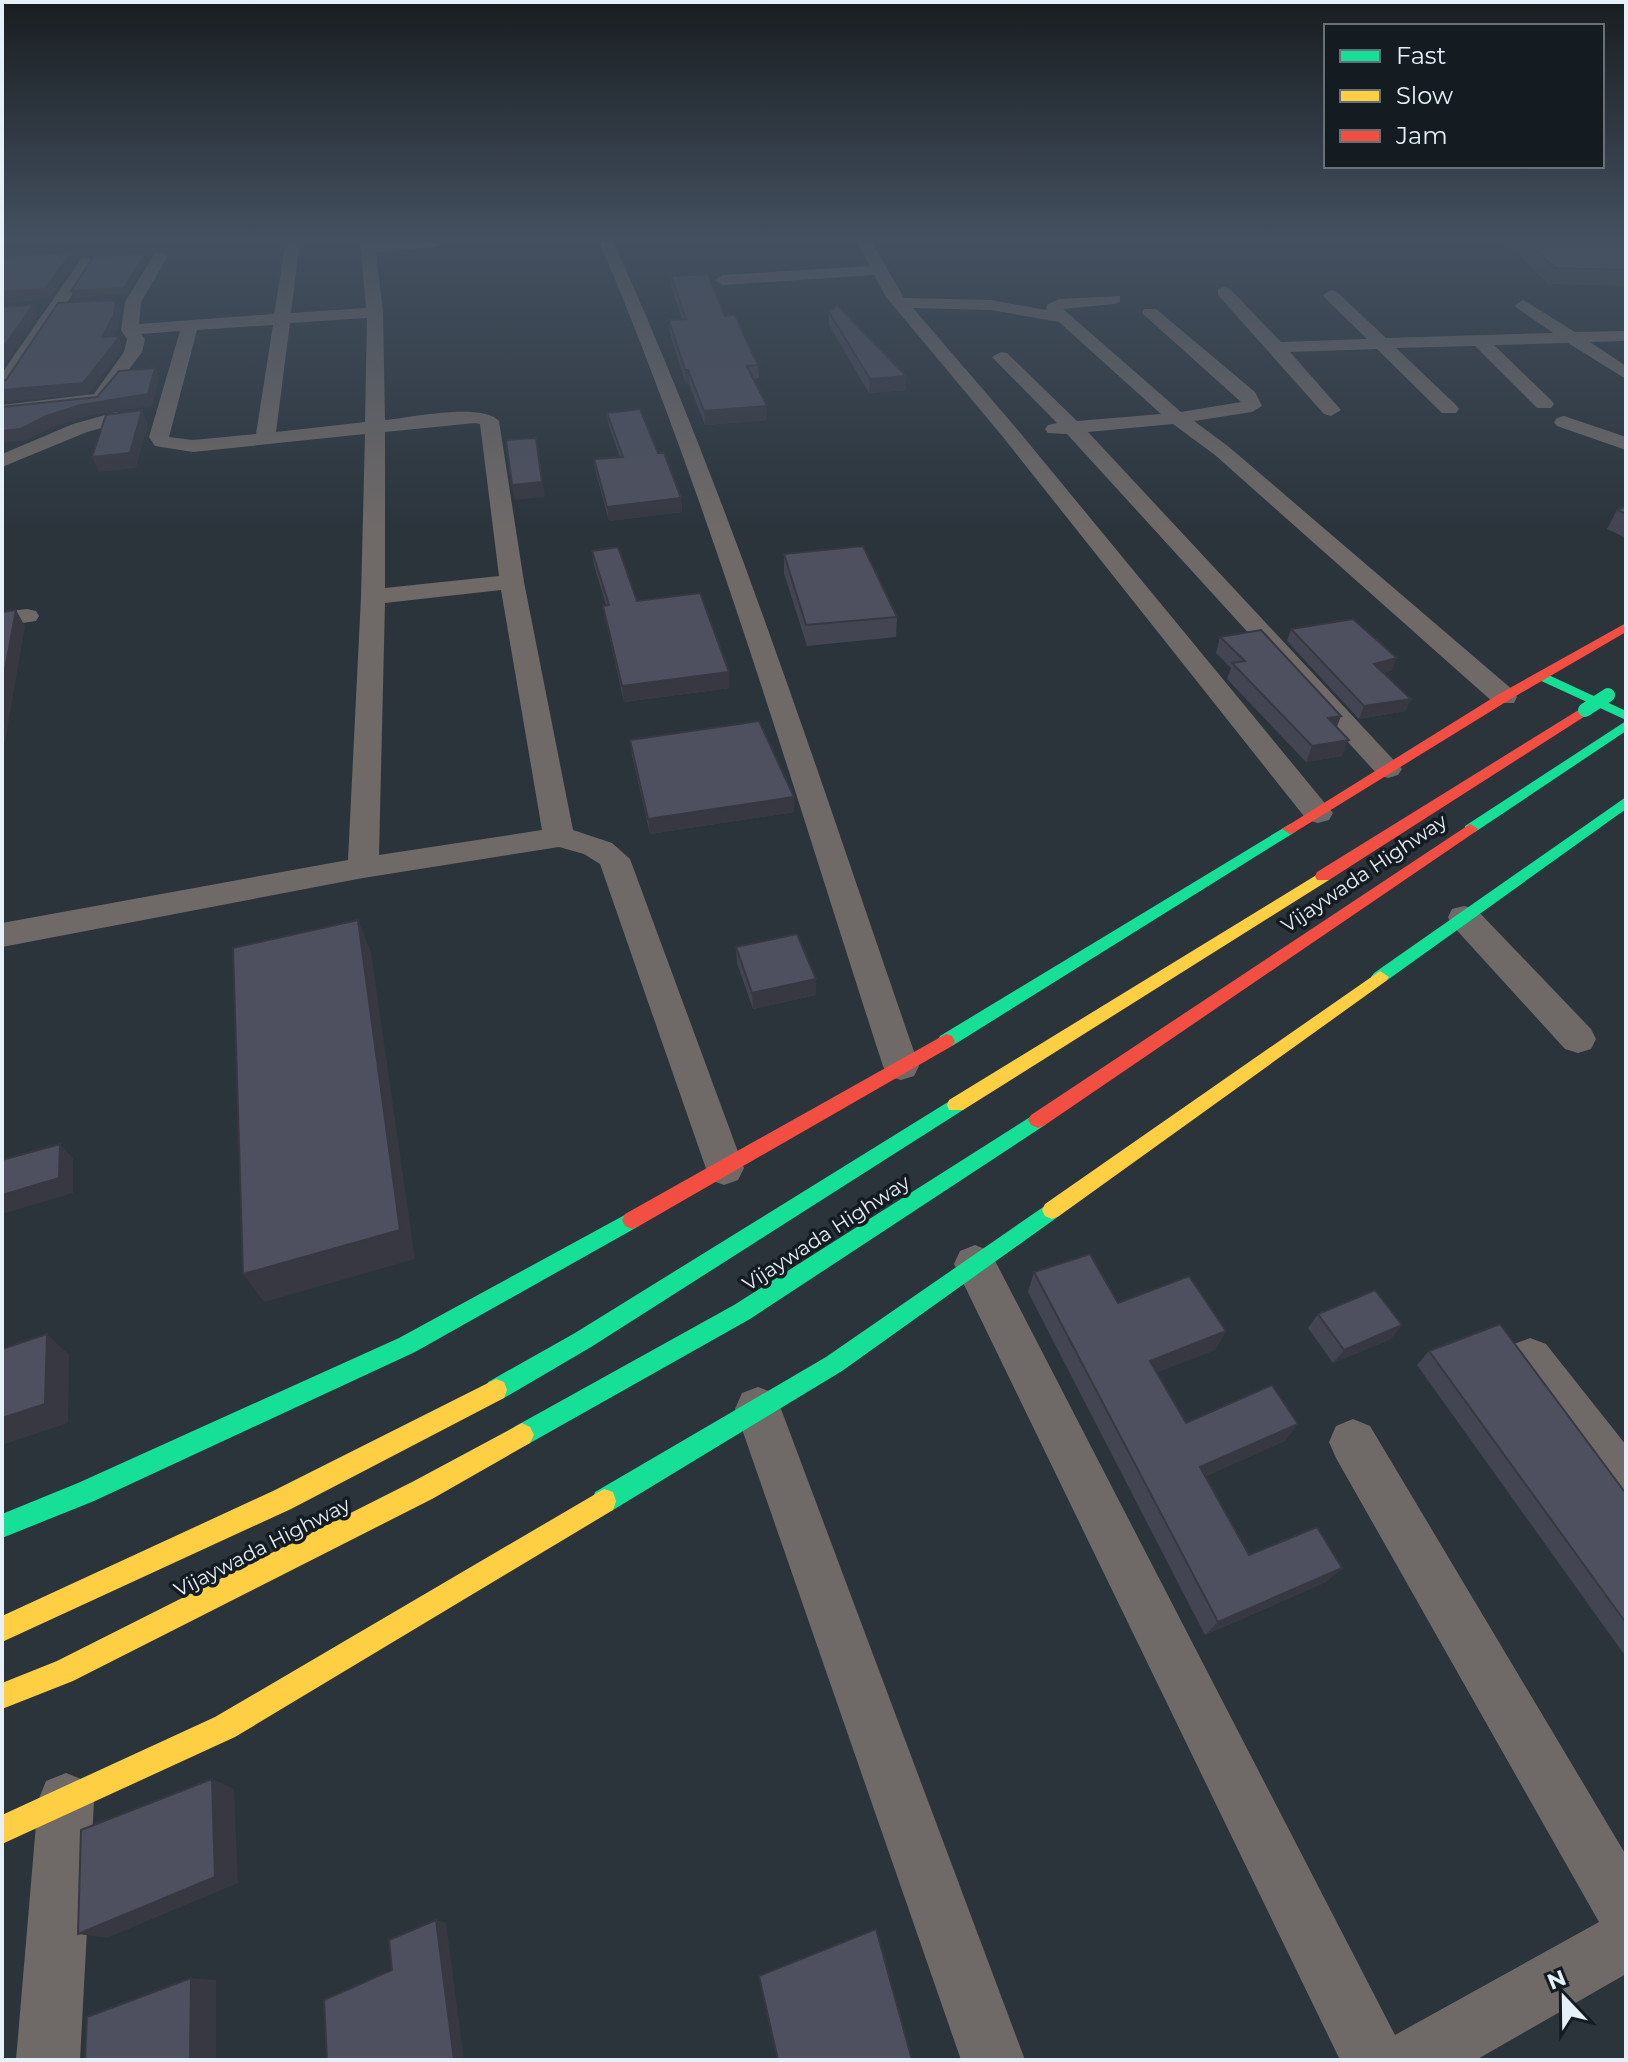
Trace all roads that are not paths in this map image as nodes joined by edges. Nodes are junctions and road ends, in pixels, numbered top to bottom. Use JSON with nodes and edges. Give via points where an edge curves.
{"nodes":[{"id":1,"x":40,"y":337,"type":"edge"},
{"id":2,"x":135,"y":337,"type":"edge"},
{"id":3,"x":181,"y":337,"type":"edge"},
{"id":4,"x":279,"y":337,"type":"edge"},
{"id":5,"x":375,"y":337,"type":"edge"},
{"id":6,"x":647,"y":337,"type":"edge"},
{"id":7,"x":925,"y":337,"type":"edge"},
{"id":8,"x":1083,"y":337,"type":"edge"},
{"id":9,"x":1179,"y":337,"type":"edge"},
{"id":10,"x":1267,"y":337,"type":"edge"},
{"id":11,"x":1373,"y":337,"type":"edge"},
{"id":12,"x":1566,"y":337,"type":"edge"},
{"id":13,"x":1571,"y":337,"type":"edge"},
{"id":14,"x":1480,"y":341,"type":"junction"},
{"id":15,"x":1380,"y":344,"type":"junction"},
{"id":16,"x":1276,"y":347,"type":"junction"},
{"id":17,"x":1001,"y":357,"type":"dead end"},
{"id":18,"x":1626,"y":374,"type":"edge"},
{"id":19,"x":2,"y":386,"type":"edge"},
{"id":20,"x":1544,"y":404,"type":"dead end"},
{"id":21,"x":1449,"y":409,"type":"dead end"},
{"id":22,"x":1331,"y":410,"type":"dead end"},
{"id":23,"x":2,"y":411,"type":"edge"},
{"id":24,"x":167,"y":412,"type":"junction"},
{"id":25,"x":1177,"y":418,"type":"junction"},
{"id":26,"x":1564,"y":422,"type":"dead end"},
{"id":27,"x":375,"y":427,"type":"junction"},
{"id":28,"x":1072,"y":427,"type":"junction"},
{"id":29,"x":1010,"y":433,"type":"junction"},
{"id":30,"x":265,"y":437,"type":"junction"},
{"id":31,"x":1626,"y":444,"type":"edge"},
{"id":32,"x":2,"y":461,"type":"edge"},
{"id":33,"x":512,"y":582,"type":"junction"},
{"id":34,"x":373,"y":597,"type":"junction"},
{"id":35,"x":1626,"y":627,"type":"edge"},
{"id":36,"x":1542,"y":676,"type":"junction"},
{"id":37,"x":1626,"y":684,"type":"edge"},
{"id":38,"x":1504,"y":697,"type":"junction"},
{"id":39,"x":1625,"y":723,"type":"edge"},
{"id":40,"x":1388,"y":769,"type":"junction"},
{"id":41,"x":1626,"y":802,"type":"edge"},
{"id":42,"x":1318,"y":813,"type":"junction"},
{"id":43,"x":559,"y":837,"type":"junction"},
{"id":44,"x":363,"y":868,"type":"junction"},
{"id":45,"x":1464,"y":917,"type":"junction"},
{"id":46,"x":2,"y":935,"type":"edge"},
{"id":47,"x":1578,"y":1039,"type":"dead end"},
{"id":48,"x":901,"y":1066,"type":"junction"},
{"id":49,"x":724,"y":1168,"type":"junction"},
{"id":50,"x":975,"y":1264,"type":"junction"},
{"id":51,"x":1530,"y":1359,"type":"edge"},
{"id":52,"x":758,"y":1409,"type":"junction"},
{"id":53,"x":1353,"y":1442,"type":"dead end"},
{"id":54,"x":1626,"y":1484,"type":"edge"},
{"id":55,"x":2,"y":1526,"type":"edge"},
{"id":56,"x":2,"y":1629,"type":"edge"},
{"id":57,"x":2,"y":1696,"type":"edge"},
{"id":58,"x":66,"y":1801,"type":"junction"},
{"id":59,"x":2,"y":1830,"type":"edge"},
{"id":60,"x":1626,"y":1912,"type":"edge"},
{"id":61,"x":1626,"y":1940,"type":"edge"},
{"id":62,"x":48,"y":2060,"type":"edge"},
{"id":63,"x":993,"y":2060,"type":"edge"},
{"id":64,"x":1374,"y":2060,"type":"edge"},
{"id":65,"x":1414,"y":2060,"type":"edge"}],
"edges":[{"from":1,"to":19,"type":"street"},
{"from":2,"to":23,"type":"street","via":[[133,352],[101,398],[77,406]]},
{"from":3,"to":24,"type":"street"},
{"from":4,"to":30,"type":"street"},
{"from":5,"to":27,"type":"street"},
{"from":6,"to":48,"type":"street","via":[[741,591]]},
{"from":7,"to":29,"type":"street"},
{"from":8,"to":25,"type":"street"},
{"from":9,"to":25,"type":"street","via":[[1252,406]]},
{"from":10,"to":16,"type":"street"},
{"from":11,"to":15,"type":"street"},
{"from":12,"to":14,"type":"street"},
{"from":13,"to":18,"type":"street"},
{"from":14,"to":15,"type":"street"},
{"from":14,"to":20,"type":"street"},
{"from":15,"to":16,"type":"street"},
{"from":15,"to":21,"type":"street"},
{"from":16,"to":22,"type":"street"},
{"from":17,"to":28,"type":"street"},
{"from":24,"to":30,"type":"street","via":[[159,437],[168,445]]},
{"from":24,"to":32,"type":"street","via":[[94,423]]},
{"from":25,"to":28,"type":"street"},
{"from":25,"to":38,"type":"street","via":[[1222,451]]},
{"from":26,"to":31,"type":"street"},
{"from":27,"to":30,"type":"street"},
{"from":27,"to":33,"type":"street","via":[[476,417],[489,421]]},
{"from":27,"to":34,"type":"street"},
{"from":28,"to":29,"type":"street"},
{"from":28,"to":40,"type":"street"},
{"from":29,"to":42,"type":"street"},
{"from":33,"to":34,"type":"street"},
{"from":33,"to":43,"type":"street"},
{"from":34,"to":44,"type":"street"},
{"from":35,"to":36,"type":"main road"},
{"from":36,"to":38,"type":"main road"},
{"from":36,"to":39,"type":"main road"},
{"from":37,"to":56,"type":"main road","name":"Vijaywada Highway","bridge":true,"via":[[555,1356],[406,1439]]},
{"from":38,"to":40,"type":"main road"},
{"from":39,"to":57,"type":"main road","name":"Vijaywada Highway","via":[[938,1187],[742,1312],[423,1490],[64,1672]]},
{"from":40,"to":42,"type":"main road"},
{"from":41,"to":45,"type":"main road"},
{"from":42,"to":48,"type":"main road"},
{"from":43,"to":44,"type":"street"},
{"from":43,"to":49,"type":"street","via":[[600,848],[614,859]]},
{"from":44,"to":46,"type":"street"},
{"from":45,"to":47,"type":"street"},
{"from":45,"to":50,"type":"main road"},
{"from":48,"to":49,"type":"main road"},
{"from":49,"to":55,"type":"main road","via":[[407,1345]]},
{"from":50,"to":52,"type":"main road","via":[[834,1364]]},
{"from":50,"to":64,"type":"street"},
{"from":51,"to":54,"type":"street"},
{"from":52,"to":58,"type":"main road","via":[[225,1727]]},
{"from":52,"to":63,"type":"street"},
{"from":53,"to":60,"type":"street"},
{"from":58,"to":59,"type":"main road"},
{"from":58,"to":62,"type":"street"},
{"from":61,"to":65,"type":"street"}]}
